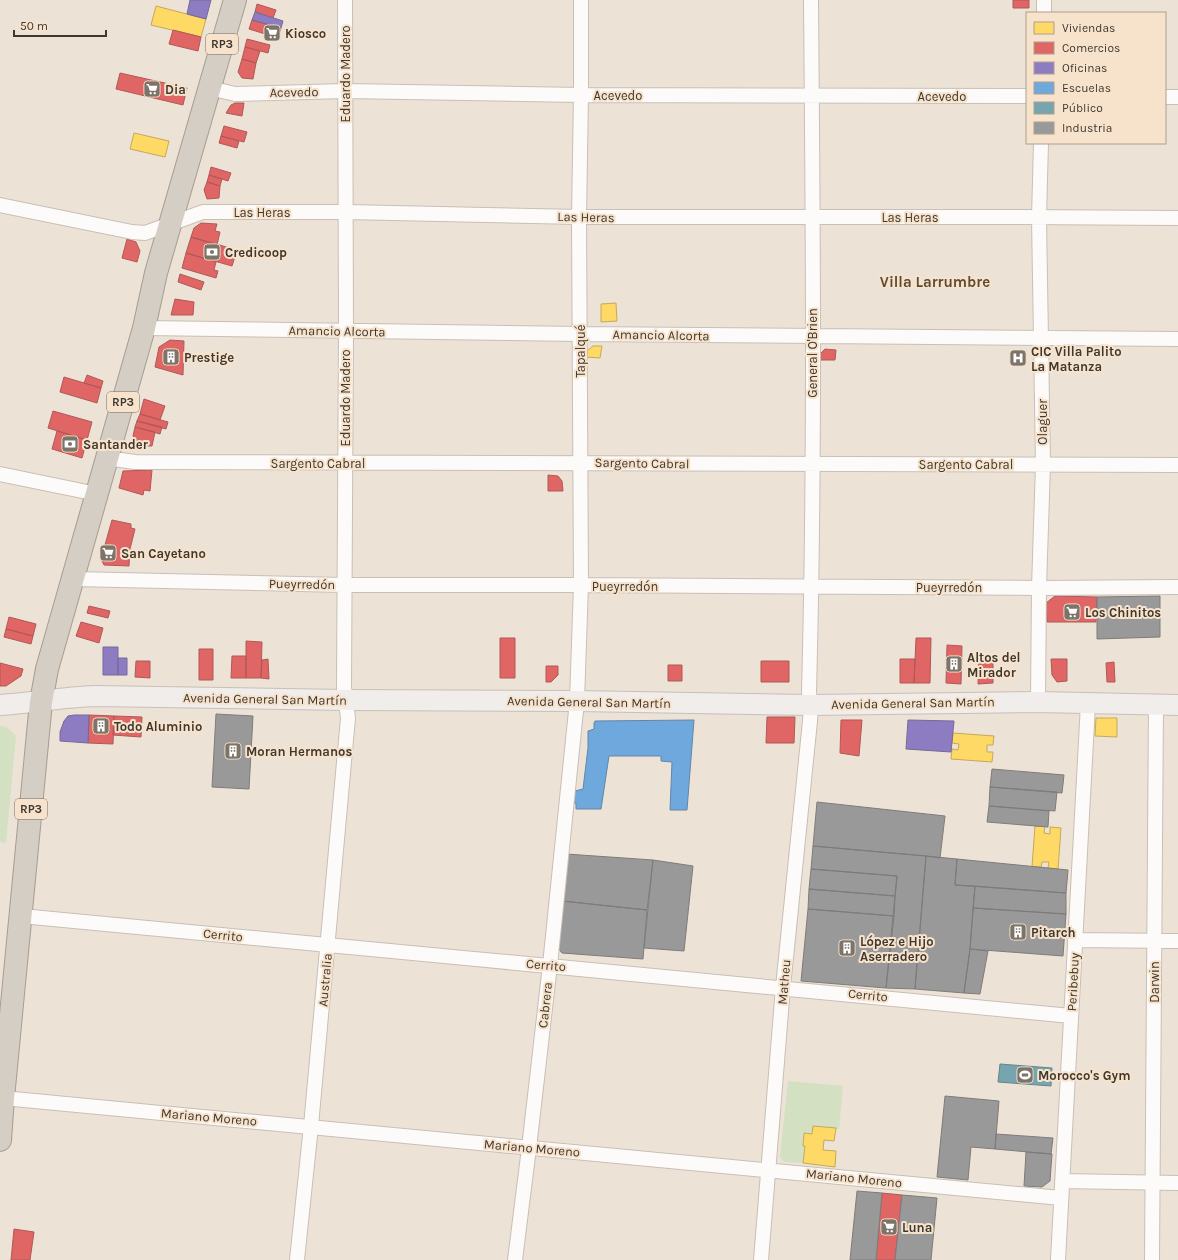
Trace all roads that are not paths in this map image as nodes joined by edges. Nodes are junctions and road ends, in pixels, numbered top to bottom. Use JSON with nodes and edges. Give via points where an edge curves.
{"nodes":[{"id":1,"x":235,"y":0,"type":"edge"},
{"id":2,"x":345,"y":0,"type":"edge"},
{"id":3,"x":581,"y":0,"type":"edge"},
{"id":4,"x":811,"y":0,"type":"edge"},
{"id":5,"x":1044,"y":0,"type":"edge"},
{"id":6,"x":1044,"y":12,"type":"edge"},
{"id":7,"x":209,"y":88,"type":"junction"},
{"id":8,"x":345,"y":91,"type":"junction"},
{"id":9,"x":581,"y":95,"type":"junction"},
{"id":10,"x":812,"y":96,"type":"junction"},
{"id":11,"x":1026,"y":96,"type":"edge"},
{"id":12,"x":1166,"y":97,"type":"edge"},
{"id":13,"x":1178,"y":97,"type":"edge"},
{"id":14,"x":1041,"y":144,"type":"edge"},
{"id":15,"x":0,"y":205,"type":"edge"},
{"id":16,"x":346,"y":212,"type":"junction"},
{"id":17,"x":579,"y":217,"type":"junction"},
{"id":18,"x":1039,"y":217,"type":"junction"},
{"id":19,"x":813,"y":218,"type":"junction"},
{"id":20,"x":1178,"y":218,"type":"edge"},
{"id":21,"x":171,"y":225,"type":"junction"},
{"id":22,"x":144,"y":328,"type":"junction"},
{"id":23,"x":346,"y":330,"type":"junction"},
{"id":24,"x":580,"y":334,"type":"junction"},
{"id":25,"x":812,"y":336,"type":"junction"},
{"id":26,"x":1042,"y":337,"type":"junction"},
{"id":27,"x":1178,"y":339,"type":"edge"},
{"id":28,"x":106,"y":458,"type":"junction"},
{"id":29,"x":581,"y":462,"type":"junction"},
{"id":30,"x":345,"y":463,"type":"junction"},
{"id":31,"x":813,"y":464,"type":"junction"},
{"id":32,"x":1043,"y":464,"type":"junction"},
{"id":33,"x":1178,"y":464,"type":"edge"},
{"id":34,"x":0,"y":474,"type":"edge"},
{"id":35,"x":97,"y":494,"type":"junction"},
{"id":36,"x":73,"y":579,"type":"junction"},
{"id":37,"x":581,"y":585,"type":"junction"},
{"id":38,"x":344,"y":586,"type":"junction"},
{"id":39,"x":811,"y":586,"type":"junction"},
{"id":40,"x":1178,"y":587,"type":"edge"},
{"id":41,"x":1039,"y":588,"type":"junction"},
{"id":42,"x":346,"y":700,"type":"junction"},
{"id":43,"x":577,"y":701,"type":"junction"},
{"id":44,"x":41,"y":702,"type":"junction"},
{"id":45,"x":1038,"y":702,"type":"junction"},
{"id":46,"x":1088,"y":704,"type":"junction"},
{"id":47,"x":1156,"y":704,"type":"junction"},
{"id":48,"x":0,"y":705,"type":"edge"},
{"id":49,"x":811,"y":705,"type":"junction"},
{"id":50,"x":1178,"y":705,"type":"edge"},
{"id":51,"x":21,"y":916,"type":"junction"},
{"id":52,"x":1075,"y":940,"type":"junction"},
{"id":53,"x":1154,"y":941,"type":"junction"},
{"id":54,"x":1178,"y":941,"type":"edge"},
{"id":55,"x":328,"y":946,"type":"junction"},
{"id":56,"x":550,"y":965,"type":"junction"},
{"id":57,"x":783,"y":987,"type":"junction"},
{"id":58,"x":1071,"y":1016,"type":"junction"},
{"id":59,"x":3,"y":1098,"type":"junction"},
{"id":60,"x":311,"y":1126,"type":"junction"},
{"id":61,"x":0,"y":1140,"type":"edge"},
{"id":62,"x":529,"y":1148,"type":"junction"},
{"id":63,"x":769,"y":1170,"type":"junction"},
{"id":64,"x":1062,"y":1181,"type":"junction"},
{"id":65,"x":1153,"y":1182,"type":"junction"},
{"id":66,"x":1178,"y":1183,"type":"edge"},
{"id":67,"x":1061,"y":1198,"type":"junction"},
{"id":68,"x":297,"y":1260,"type":"edge"},
{"id":69,"x":515,"y":1260,"type":"edge"},
{"id":70,"x":762,"y":1260,"type":"edge"},
{"id":71,"x":1058,"y":1260,"type":"edge"},
{"id":72,"x":1152,"y":1260,"type":"edge"}],
"edges":[{"from":1,"to":7,"type":"highway","number":"RP3"},
{"from":2,"to":8,"type":"street","name":"Eduardo Madero"},
{"from":3,"to":9,"type":"street","name":"Tapalqué"},
{"from":4,"to":10,"type":"street","name":"General O'Brien"},
{"from":5,"to":6,"type":"street"},
{"from":7,"to":8,"type":"street","name":"Acevedo","via":[[236,94]]},
{"from":7,"to":21,"type":"highway","number":"RP3"},
{"from":8,"to":9,"type":"street","name":"Acevedo"},
{"from":8,"to":16,"type":"street","name":"Eduardo Madero"},
{"from":9,"to":10,"type":"street","name":"Acevedo"},
{"from":9,"to":17,"type":"street","name":"Tapalqué"},
{"from":10,"to":11,"type":"street","name":"Acevedo"},
{"from":10,"to":19,"type":"street","name":"General O'Brien"},
{"from":12,"to":13,"type":"street"},
{"from":14,"to":18,"type":"street","name":"Olaguer"},
{"from":15,"to":21,"type":"street","name":"Las Heras","via":[[132,232],[145,233]]},
{"from":16,"to":17,"type":"street","name":"Las Heras"},
{"from":16,"to":21,"type":"street","name":"Las Heras","via":[[203,212]]},
{"from":16,"to":23,"type":"street","name":"Eduardo Madero"},
{"from":17,"to":19,"type":"street","name":"Las Heras"},
{"from":17,"to":24,"type":"street","name":"Tapalqué"},
{"from":18,"to":19,"type":"street","name":"Las Heras"},
{"from":18,"to":20,"type":"street","name":"Las Heras"},
{"from":18,"to":26,"type":"street","name":"Olaguer"},
{"from":19,"to":25,"type":"street","name":"General O'Brien"},
{"from":21,"to":22,"type":"highway","number":"RP3","via":[[156,273]]},
{"from":22,"to":23,"type":"street","name":"Amancio Alcorta"},
{"from":22,"to":28,"type":"highway","number":"RP3"},
{"from":23,"to":24,"type":"street","name":"Amancio Alcorta"},
{"from":23,"to":30,"type":"street","name":"Eduardo Madero"},
{"from":24,"to":25,"type":"street","name":"Amancio Alcorta"},
{"from":24,"to":29,"type":"street","name":"Tapalqué"},
{"from":25,"to":26,"type":"street","name":"Amancio Alcorta"},
{"from":25,"to":31,"type":"street","name":"General O'Brien"},
{"from":26,"to":27,"type":"street","name":"Amancio Alcorta"},
{"from":26,"to":32,"type":"street","name":"Olaguer"},
{"from":28,"to":30,"type":"street","name":"Sargento Cabral","via":[[135,462]]},
{"from":28,"to":35,"type":"highway","number":"RP3"},
{"from":29,"to":30,"type":"street","name":"Sargento Cabral"},
{"from":29,"to":31,"type":"street","name":"Sargento Cabral"},
{"from":29,"to":37,"type":"street","name":"Tapalqué"},
{"from":30,"to":38,"type":"street","name":"Eduardo Madero"},
{"from":31,"to":32,"type":"street","name":"Sargento Cabral"},
{"from":31,"to":39,"type":"street","name":"General O'Brien"},
{"from":32,"to":33,"type":"street","name":"Sargento Cabral"},
{"from":32,"to":41,"type":"street","name":"Olaguer"},
{"from":34,"to":35,"type":"street"},
{"from":35,"to":36,"type":"highway","number":"RP3"},
{"from":36,"to":38,"type":"street","name":"Pueyrredón"},
{"from":36,"to":44,"type":"highway","number":"RP3","via":[[47,669]]},
{"from":37,"to":38,"type":"street","name":"Pueyrredón"},
{"from":37,"to":39,"type":"street","name":"Pueyrredón"},
{"from":37,"to":43,"type":"street","name":"Tapalqué"},
{"from":38,"to":42,"type":"street","name":"Eduardo Madero"},
{"from":39,"to":41,"type":"street","name":"Pueyrredón"},
{"from":39,"to":49,"type":"street","name":"General O'Brien"},
{"from":40,"to":41,"type":"street","name":"Pueyrredón"},
{"from":41,"to":45,"type":"street","name":"Olaguer"},
{"from":42,"to":43,"type":"main road","name":"Avenida General San Martín"},
{"from":42,"to":44,"type":"main road","name":"Avenida General San Martín","via":[[71,696]]},
{"from":42,"to":55,"type":"street","name":"Australia","via":[[348,718]]},
{"from":43,"to":49,"type":"main road","name":"Avenida General San Martín"},
{"from":43,"to":56,"type":"street","name":"Cabrera"},
{"from":44,"to":48,"type":"main road","name":"Avenida General San Martín"},
{"from":44,"to":51,"type":"highway","number":"RP3"},
{"from":45,"to":46,"type":"main road","name":"Avenida General San Martín"},
{"from":45,"to":49,"type":"main road","name":"Avenida General San Martín"},
{"from":46,"to":47,"type":"main road","name":"Avenida General San Martín"},
{"from":46,"to":52,"type":"street","name":"Peribebuy"},
{"from":47,"to":50,"type":"main road","name":"Avenida General San Martín"},
{"from":47,"to":53,"type":"street","name":"Darwin"},
{"from":49,"to":57,"type":"street","name":"Matheu"},
{"from":51,"to":55,"type":"street","name":"Cerrito"},
{"from":51,"to":59,"type":"highway","number":"RP3"},
{"from":52,"to":53,"type":"street"},
{"from":52,"to":58,"type":"street","name":"Peribebuy"},
{"from":53,"to":54,"type":"street"},
{"from":53,"to":65,"type":"street","name":"Darwin"},
{"from":55,"to":56,"type":"street","name":"Cerrito"},
{"from":55,"to":60,"type":"street","name":"Australia"},
{"from":56,"to":57,"type":"street","name":"Cerrito"},
{"from":56,"to":62,"type":"street","name":"Cabrera"},
{"from":57,"to":58,"type":"street","name":"Cerrito"},
{"from":57,"to":63,"type":"street","name":"Matheu"},
{"from":58,"to":64,"type":"street","name":"Peribebuy"},
{"from":59,"to":60,"type":"street","name":"Mariano Moreno"},
{"from":59,"to":61,"type":"highway","number":"RP3"},
{"from":60,"to":62,"type":"street","name":"Mariano Moreno"},
{"from":60,"to":68,"type":"street","name":"Australia"},
{"from":62,"to":63,"type":"street","name":"Mariano Moreno"},
{"from":62,"to":69,"type":"street","name":"Cabrera"},
{"from":63,"to":67,"type":"street","name":"Mariano Moreno"},
{"from":63,"to":70,"type":"street","name":"Matheu"},
{"from":64,"to":65,"type":"street"},
{"from":64,"to":67,"type":"street","name":"Peribebuy"},
{"from":65,"to":66,"type":"street"},
{"from":65,"to":72,"type":"street","name":"Darwin"},
{"from":67,"to":71,"type":"street","name":"Peribebuy"}]}
